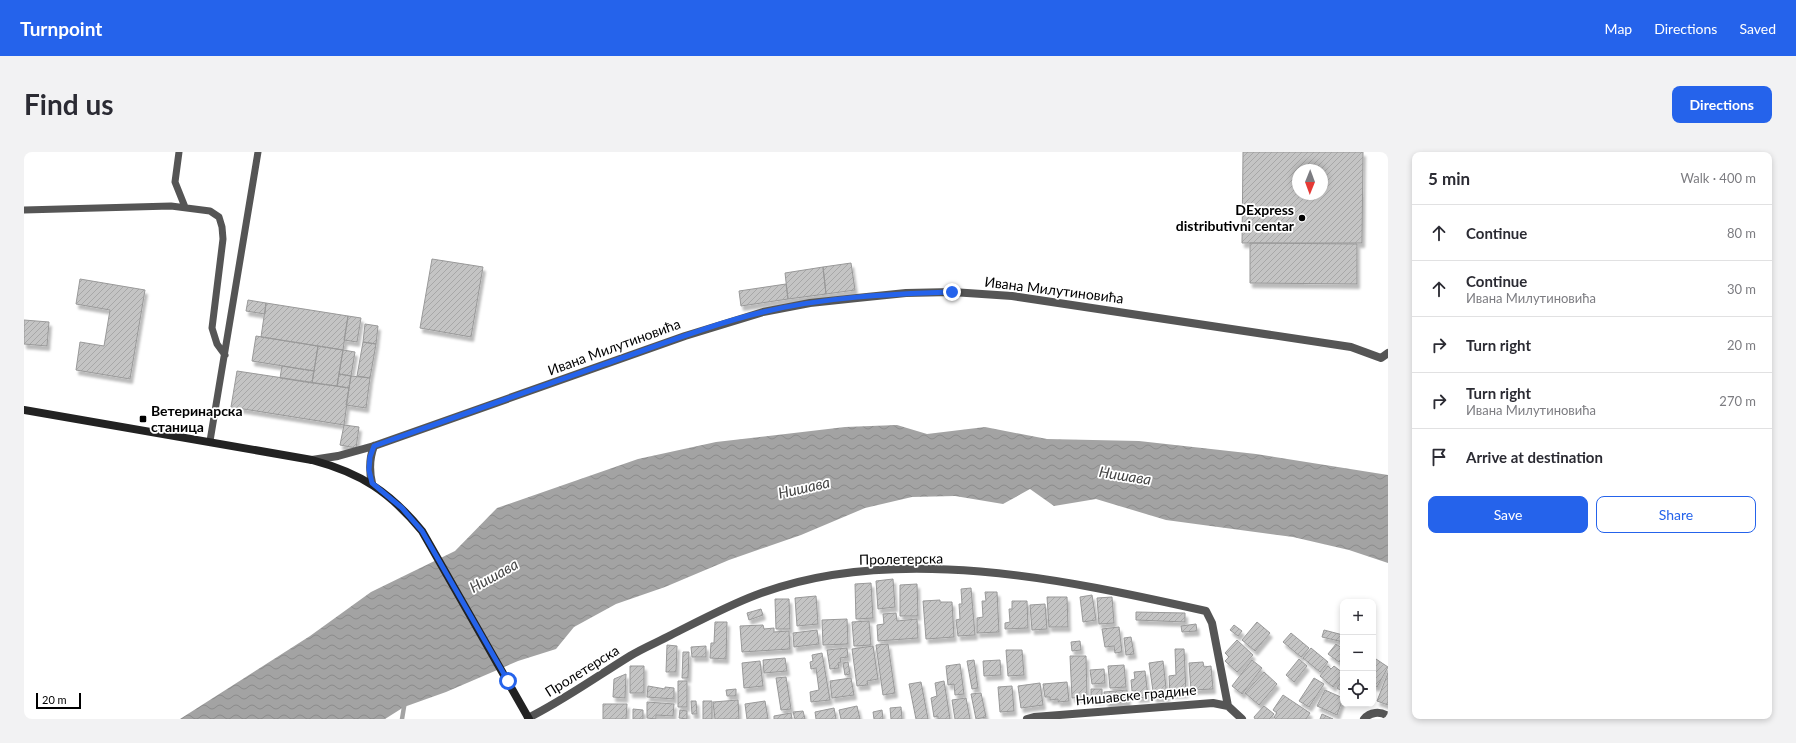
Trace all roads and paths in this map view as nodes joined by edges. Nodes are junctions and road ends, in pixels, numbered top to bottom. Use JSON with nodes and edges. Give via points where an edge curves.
{"nodes":[{"id":1,"x":179,"y":152,"type":"edge"},
{"id":2,"x":258,"y":152,"type":"edge"},
{"id":3,"x":185,"y":207,"type":"junction"},
{"id":4,"x":24,"y":210,"type":"edge"},
{"id":5,"x":1388,"y":353,"type":"edge"},
{"id":6,"x":225,"y":355,"type":"junction"},
{"id":7,"x":24,"y":410,"type":"edge"},
{"id":8,"x":210,"y":441,"type":"junction"},
{"id":9,"x":374,"y":446,"type":"junction"},
{"id":10,"x":312,"y":460,"type":"junction"},
{"id":11,"x":372,"y":483,"type":"junction"},
{"id":12,"x":1228,"y":706,"type":"junction"},
{"id":13,"x":1388,"y":716,"type":"edge"},
{"id":14,"x":529,"y":718,"type":"edge"},
{"id":15,"x":1027,"y":719,"type":"edge"},
{"id":16,"x":1242,"y":719,"type":"edge"},
{"id":17,"x":1364,"y":719,"type":"edge"}],
"edges":[{"from":1,"to":3,"type":"lane","via":[[175,182]]},
{"from":2,"to":6,"type":"lane"},
{"from":3,"to":4,"type":"lane"},
{"from":3,"to":6,"type":"lane","via":[[210,211],[219,217],[222,227],[223,239],[212,328],[217,344]]},
{"from":5,"to":9,"type":"street","name":"Ивана Милутиновића","via":[[1381,358],[1351,347],[1012,296],[906,293],[810,303],[763,312],[685,336]]},
{"from":6,"to":8,"type":"lane"},
{"from":7,"to":8,"type":"street","name":"Ивана Милутиновића"},
{"from":8,"to":10,"type":"street","name":"Ивана Милутиновића"},
{"from":9,"to":10,"type":"street","name":"Ивана Милутиновића"},
{"from":9,"to":11,"type":"street","via":[[369,470]]},
{"from":10,"to":11,"type":"street","name":"Ивана Милутиновића"},
{"from":11,"to":14,"type":"street","name":"Ивана Милутиновића","via":[[402,508],[422,531]]},
{"from":12,"to":14,"type":"street","name":"Пролетерска","via":[[1212,623],[1206,611],[1099,588],[1022,576],[936,570],[888,570],[831,574],[754,596],[631,656],[574,693]]},
{"from":12,"to":15,"type":"street","name":"Нишавске градине","via":[[1204,703]]},
{"from":12,"to":16,"type":"street"},
{"from":13,"to":17,"type":"street","via":[[1377,713],[1370,714]]}]}
